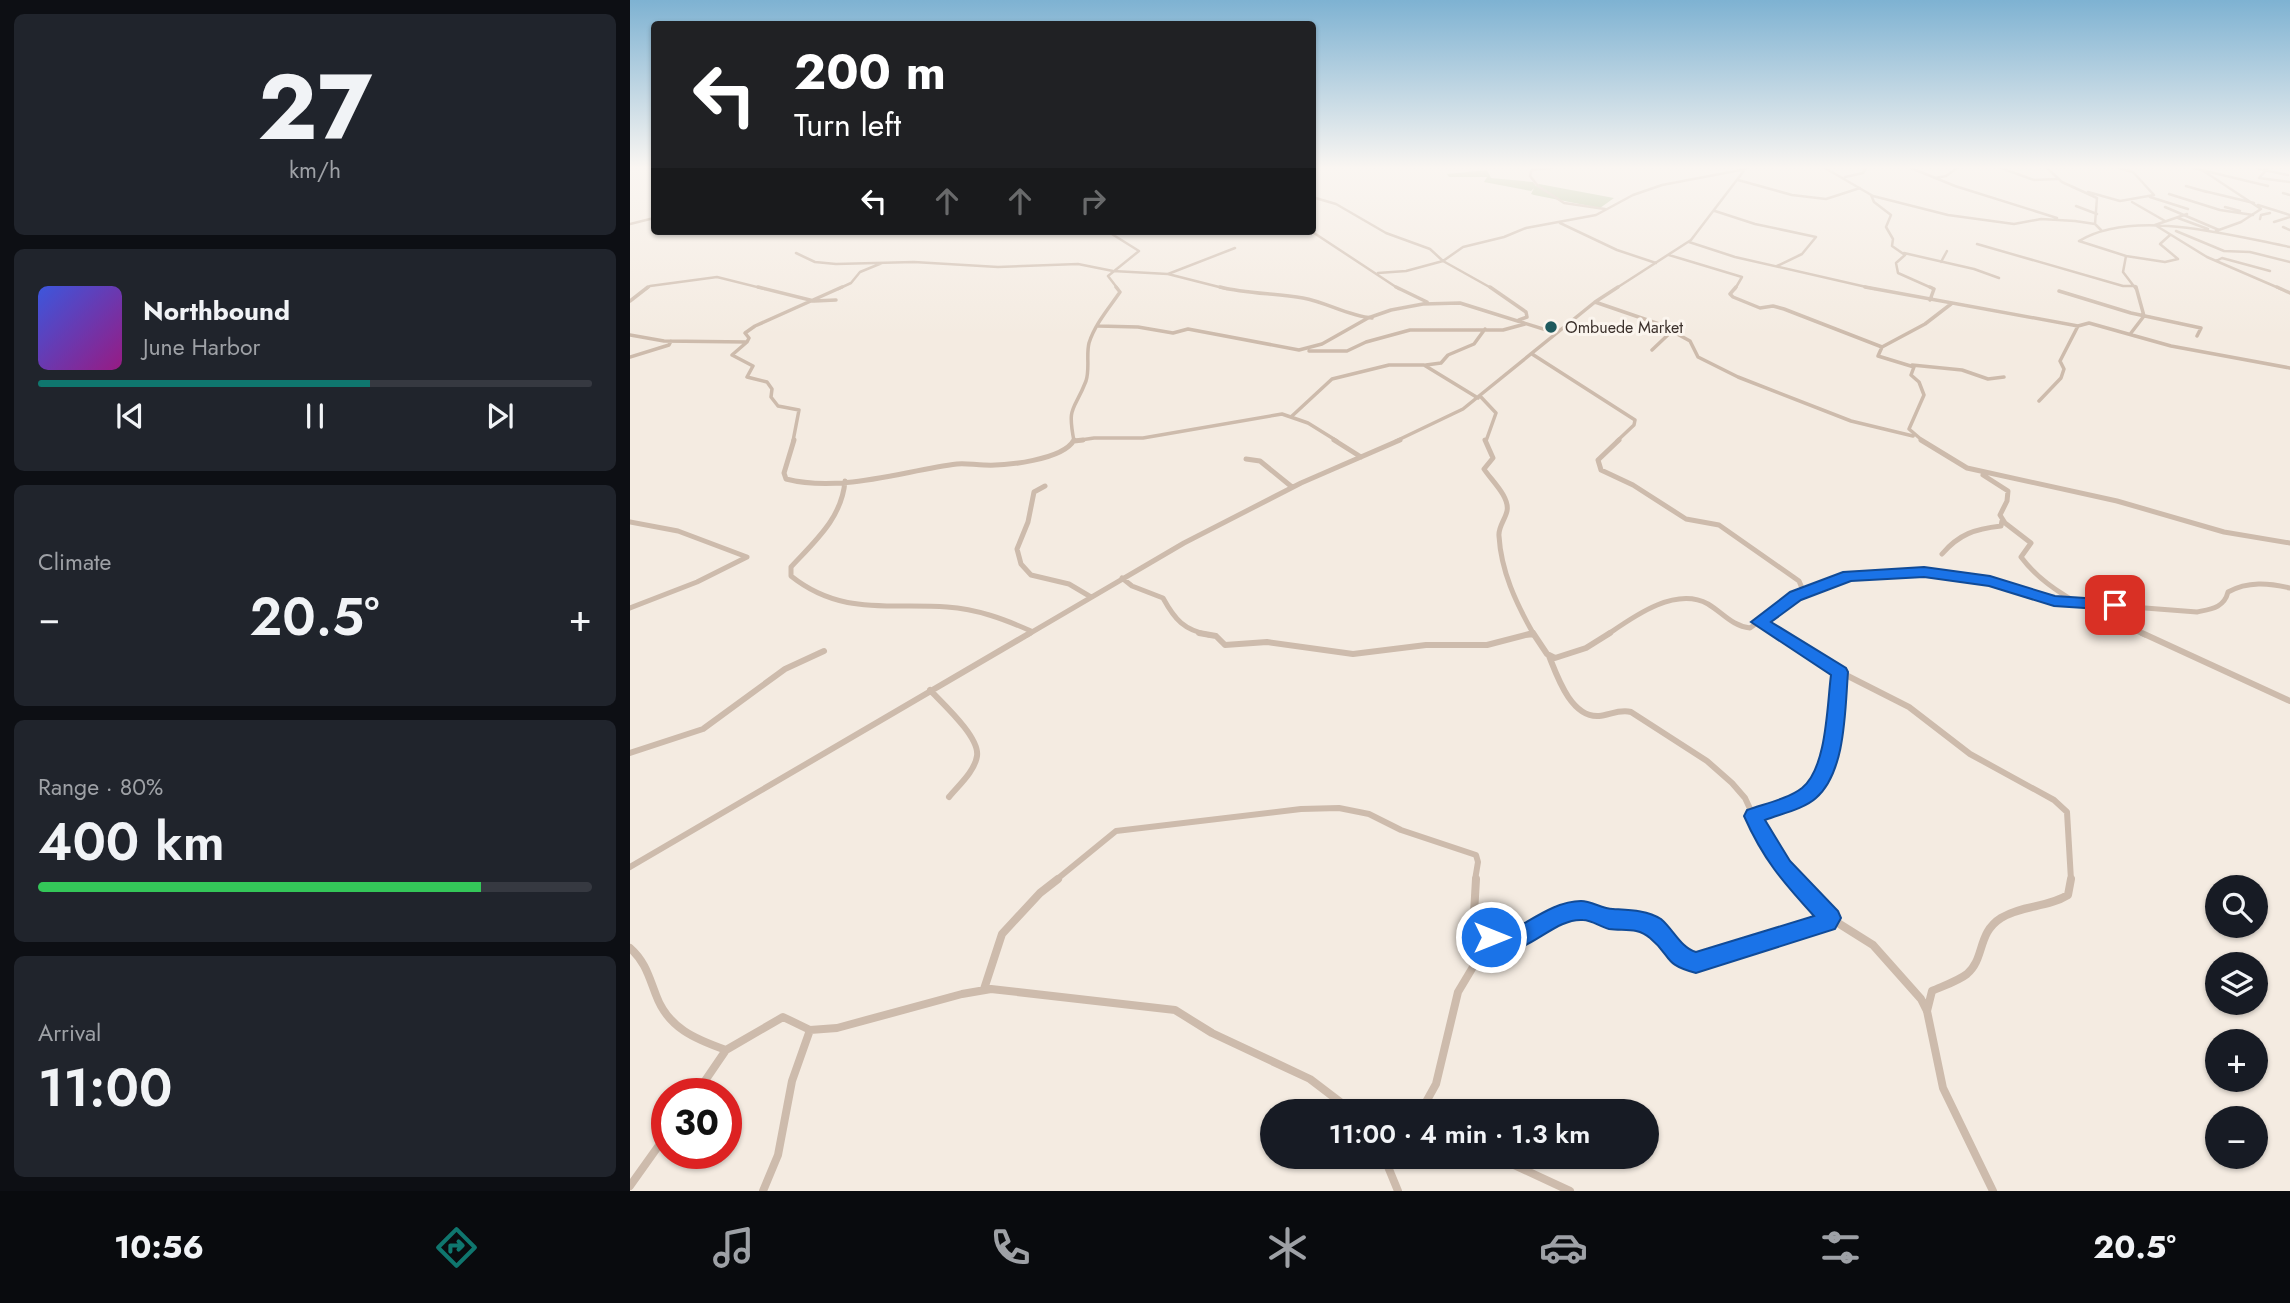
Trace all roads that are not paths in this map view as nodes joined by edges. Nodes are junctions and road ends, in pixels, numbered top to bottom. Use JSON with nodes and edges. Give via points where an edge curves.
{"nodes":[{"id":1,"x":1370,"y":224,"type":"edge"},
{"id":2,"x":1555,"y":224,"type":"edge"},
{"id":3,"x":1561,"y":224,"type":"edge"},
{"id":4,"x":1704,"y":224,"type":"edge"},
{"id":5,"x":1755,"y":224,"type":"edge"},
{"id":6,"x":1888,"y":224,"type":"edge"},
{"id":7,"x":2091,"y":224,"type":"edge"},
{"id":8,"x":2095,"y":224,"type":"joint"},
{"id":9,"x":2158,"y":224,"type":"edge"},
{"id":10,"x":2192,"y":224,"type":"edge"},
{"id":11,"x":2205,"y":224,"type":"edge"},
{"id":12,"x":2242,"y":224,"type":"edge"},
{"id":13,"x":2156,"y":227,"type":"junction"},
{"id":14,"x":2283,"y":227,"type":"dead end"},
{"id":15,"x":2162,"y":228,"type":"junction"},
{"id":16,"x":2101,"y":230,"type":"junction"},
{"id":17,"x":2290,"y":230,"type":"edge"},
{"id":18,"x":2216,"y":231,"type":"junction"},
{"id":19,"x":1316,"y":234,"type":"edge"},
{"id":20,"x":1114,"y":235,"type":"edge"},
{"id":21,"x":2170,"y":235,"type":"junction"},
{"id":22,"x":2247,"y":236,"type":"dead end"},
{"id":23,"x":1689,"y":242,"type":"junction"},
{"id":24,"x":1977,"y":244,"type":"dead end"},
{"id":25,"x":1235,"y":247,"type":"dead end"},
{"id":26,"x":2290,"y":247,"type":"edge"},
{"id":27,"x":1947,"y":251,"type":"dead end"},
{"id":28,"x":796,"y":253,"type":"dead end"},
{"id":29,"x":1902,"y":253,"type":"junction"},
{"id":30,"x":1669,"y":255,"type":"junction"},
{"id":31,"x":2126,"y":256,"type":"junction"},
{"id":32,"x":1443,"y":261,"type":"junction"},
{"id":33,"x":2216,"y":261,"type":"junction"},
{"id":34,"x":883,"y":262,"type":"junction"},
{"id":35,"x":1941,"y":262,"type":"junction"},
{"id":36,"x":2290,"y":262,"type":"edge"},
{"id":37,"x":1656,"y":263,"type":"junction"},
{"id":38,"x":1776,"y":267,"type":"junction"},
{"id":39,"x":1113,"y":271,"type":"junction"},
{"id":40,"x":2270,"y":271,"type":"dead end"},
{"id":41,"x":1378,"y":273,"type":"junction"},
{"id":42,"x":1168,"y":274,"type":"junction"},
{"id":43,"x":1999,"y":278,"type":"dead end"},
{"id":44,"x":2135,"y":286,"type":"junction"},
{"id":45,"x":2059,"y":290,"type":"dead end"},
{"id":46,"x":2290,"y":293,"type":"edge"},
{"id":47,"x":814,"y":300,"type":"junction"},
{"id":48,"x":836,"y":300,"type":"dead end"},
{"id":49,"x":1931,"y":300,"type":"junction"},
{"id":50,"x":630,"y":301,"type":"edge"},
{"id":51,"x":1595,"y":302,"type":"junction"},
{"id":52,"x":1430,"y":304,"type":"junction"},
{"id":53,"x":1951,"y":304,"type":"junction"},
{"id":54,"x":2144,"y":316,"type":"junction"},
{"id":55,"x":1372,"y":317,"type":"junction"},
{"id":56,"x":1517,"y":320,"type":"junction"},
{"id":57,"x":1527,"y":323,"type":"junction"},
{"id":58,"x":1098,"y":326,"type":"junction"},
{"id":59,"x":2078,"y":326,"type":"junction"},
{"id":60,"x":1485,"y":329,"type":"junction"},
{"id":61,"x":1672,"y":331,"type":"junction"},
{"id":62,"x":1556,"y":333,"type":"junction"},
{"id":63,"x":2132,"y":333,"type":"junction"},
{"id":64,"x":630,"y":335,"type":"edge"},
{"id":65,"x":2197,"y":336,"type":"dead end"},
{"id":66,"x":671,"y":341,"type":"junction"},
{"id":67,"x":747,"y":342,"type":"junction"},
{"id":68,"x":1882,"y":347,"type":"junction"},
{"id":69,"x":1299,"y":350,"type":"junction"},
{"id":70,"x":1652,"y":350,"type":"dead end"},
{"id":71,"x":1532,"y":354,"type":"junction"},
{"id":72,"x":630,"y":357,"type":"edge"},
{"id":73,"x":1425,"y":365,"type":"junction"},
{"id":74,"x":1910,"y":365,"type":"junction"},
{"id":75,"x":2290,"y":368,"type":"edge"},
{"id":76,"x":2004,"y":377,"type":"dead end"},
{"id":77,"x":1479,"y":397,"type":"junction"},
{"id":78,"x":2039,"y":401,"type":"dead end"},
{"id":79,"x":1293,"y":416,"type":"junction"},
{"id":80,"x":1916,"y":437,"type":"junction"},
{"id":81,"x":1074,"y":442,"type":"junction"},
{"id":82,"x":1361,"y":457,"type":"junction"},
{"id":83,"x":1246,"y":459,"type":"dead end"},
{"id":84,"x":1972,"y":470,"type":"junction"},
{"id":85,"x":2006,"y":477,"type":"junction"},
{"id":86,"x":1994,"y":480,"type":"junction"},
{"id":87,"x":845,"y":481,"type":"junction"},
{"id":88,"x":1045,"y":486,"type":"dead end"},
{"id":89,"x":1292,"y":487,"type":"junction"},
{"id":90,"x":2001,"y":520,"type":"junction"},
{"id":91,"x":630,"y":522,"type":"edge"},
{"id":92,"x":2290,"y":543,"type":"edge"},
{"id":93,"x":1942,"y":554,"type":"dead end"},
{"id":94,"x":1122,"y":578,"type":"junction"},
{"id":95,"x":2290,"y":588,"type":"edge"},
{"id":96,"x":1795,"y":596,"type":"junction"},
{"id":97,"x":1091,"y":597,"type":"junction"},
{"id":98,"x":2081,"y":604,"type":"junction"},
{"id":99,"x":630,"y":608,"type":"edge"},
{"id":100,"x":1759,"y":622,"type":"junction"},
{"id":101,"x":1031,"y":631,"type":"junction"},
{"id":102,"x":1533,"y":633,"type":"junction"},
{"id":103,"x":824,"y":651,"type":"dead end"},
{"id":104,"x":1548,"y":656,"type":"junction"},
{"id":105,"x":1840,"y":672,"type":"junction"},
{"id":106,"x":930,"y":690,"type":"junction"},
{"id":107,"x":2290,"y":701,"type":"edge"},
{"id":108,"x":630,"y":753,"type":"edge"},
{"id":109,"x":949,"y":797,"type":"dead end"},
{"id":110,"x":1754,"y":816,"type":"junction"},
{"id":111,"x":630,"y":867,"type":"edge"},
{"id":112,"x":1830,"y":918,"type":"junction"},
{"id":113,"x":1491,"y":935,"type":"junction"},
{"id":114,"x":630,"y":948,"type":"edge"},
{"id":115,"x":984,"y":989,"type":"junction"},
{"id":116,"x":1927,"y":1011,"type":"junction"},
{"id":117,"x":810,"y":1030,"type":"junction"},
{"id":118,"x":726,"y":1050,"type":"junction"},
{"id":119,"x":707,"y":1078,"type":"edge"},
{"id":120,"x":1336,"y":1099,"type":"edge"},
{"id":121,"x":1428,"y":1099,"type":"edge"},
{"id":122,"x":651,"y":1156,"type":"edge"},
{"id":123,"x":1389,"y":1169,"type":"edge"},
{"id":124,"x":1523,"y":1169,"type":"edge"},
{"id":125,"x":630,"y":1186,"type":"edge"},
{"id":126,"x":763,"y":1191,"type":"edge"},
{"id":127,"x":1398,"y":1191,"type":"edge"},
{"id":128,"x":1570,"y":1191,"type":"edge"},
{"id":129,"x":1993,"y":1191,"type":"edge"}],
"edges":[{"from":1,"to":32,"type":"street","via":[[1430,249]]},
{"from":2,"to":32,"type":"street","via":[[1468,245]]},
{"from":3,"to":37,"type":"street"},
{"from":4,"to":23,"type":"street"},
{"from":5,"to":38,"type":"street","via":[[1816,237],[1802,254]]},
{"from":6,"to":29,"type":"street","via":[[1892,245]]},
{"from":7,"to":8,"type":"street"},
{"from":8,"to":16,"type":"street"},
{"from":9,"to":13,"type":"street"},
{"from":10,"to":18,"type":"street"},
{"from":11,"to":18,"type":"street"},
{"from":12,"to":18,"type":"street"},
{"from":13,"to":15,"type":"street"},
{"from":13,"to":16,"type":"street","via":[[2109,226]]},
{"from":13,"to":21,"type":"street"},
{"from":14,"to":17,"type":"street"},
{"from":15,"to":18,"type":"street"},
{"from":15,"to":36,"type":"street","via":[[2224,251]]},
{"from":16,"to":31,"type":"street","via":[[2079,240]]},
{"from":18,"to":22,"type":"street"},
{"from":18,"to":26,"type":"street"},
{"from":19,"to":41,"type":"street"},
{"from":20,"to":39,"type":"street","via":[[1139,250]]},
{"from":21,"to":31,"type":"street","via":[[2160,244],[2178,259],[2165,262]]},
{"from":21,"to":33,"type":"street"},
{"from":23,"to":30,"type":"street"},
{"from":23,"to":38,"type":"street"},
{"from":24,"to":44,"type":"street"},
{"from":25,"to":42,"type":"street"},
{"from":27,"to":35,"type":"street"},
{"from":28,"to":34,"type":"street","via":[[815,262]]},
{"from":29,"to":35,"type":"street"},
{"from":29,"to":49,"type":"street","via":[[1906,256],[1896,262],[1897,272],[1934,289]]},
{"from":30,"to":37,"type":"street"},
{"from":30,"to":68,"type":"street","via":[[1742,277],[1731,296],[1762,308],[1787,310]]},
{"from":31,"to":44,"type":"street","via":[[2123,272]]},
{"from":32,"to":41,"type":"street"},
{"from":32,"to":56,"type":"street","via":[[1528,314]]},
{"from":33,"to":40,"type":"street","via":[[2222,258]]},
{"from":33,"to":46,"type":"street"},
{"from":34,"to":39,"type":"street","via":[[991,267],[1078,264]]},
{"from":34,"to":47,"type":"street","via":[[859,273],[851,284]]},
{"from":35,"to":43,"type":"street"},
{"from":37,"to":51,"type":"street"},
{"from":38,"to":49,"type":"street"},
{"from":39,"to":42,"type":"street"},
{"from":39,"to":58,"type":"street","via":[[1109,278],[1120,292]]},
{"from":41,"to":52,"type":"street","via":[[1389,284]]},
{"from":42,"to":55,"type":"street","via":[[1234,292],[1304,298]]},
{"from":44,"to":54,"type":"street"},
{"from":45,"to":54,"type":"street"},
{"from":47,"to":48,"type":"street"},
{"from":47,"to":50,"type":"street","via":[[717,277],[650,286]]},
{"from":47,"to":67,"type":"street","via":[[749,329]]},
{"from":49,"to":53,"type":"street"},
{"from":51,"to":61,"type":"street"},
{"from":51,"to":62,"type":"street"},
{"from":52,"to":55,"type":"street","via":[[1400,307]]},
{"from":52,"to":56,"type":"street","via":[[1468,304]]},
{"from":53,"to":59,"type":"street"},
{"from":53,"to":68,"type":"street"},
{"from":54,"to":63,"type":"street"},
{"from":54,"to":65,"type":"street","via":[[2201,328]]},
{"from":55,"to":69,"type":"street","via":[[1322,344]]},
{"from":56,"to":57,"type":"street"},
{"from":57,"to":60,"type":"street","via":[[1503,330]]},
{"from":57,"to":62,"type":"street"},
{"from":58,"to":69,"type":"street","via":[[1171,333],[1188,328]]},
{"from":58,"to":81,"type":"street","via":[[1089,344],[1087,378],[1070,412]]},
{"from":59,"to":63,"type":"street","via":[[2089,323]]},
{"from":59,"to":78,"type":"street","via":[[2060,361],[2064,369],[2061,378]]},
{"from":60,"to":69,"type":"street","via":[[1410,330],[1346,351]]},
{"from":60,"to":73,"type":"street","via":[[1474,344],[1441,363]]},
{"from":61,"to":70,"type":"street"},
{"from":61,"to":80,"type":"street","via":[[1691,342],[1698,358],[1738,377],[1851,421]]},
{"from":62,"to":71,"type":"street"},
{"from":63,"to":75,"type":"street","via":[[2171,346]]},
{"from":64,"to":66,"type":"street"},
{"from":66,"to":67,"type":"street"},
{"from":66,"to":72,"type":"street"},
{"from":67,"to":87,"type":"street","via":[[733,355],[753,366],[747,377],[768,382],[778,406],[799,410],[786,478],[803,483]]},
{"from":68,"to":74,"type":"street","via":[[1878,356]]},
{"from":71,"to":77,"type":"street"},
{"from":71,"to":96,"type":"street","via":[[1635,420],[1601,456],[1601,470],[1686,519],[1719,525],[1799,581],[1802,587]]},
{"from":73,"to":77,"type":"street"},
{"from":73,"to":79,"type":"street","via":[[1393,364],[1333,380]]},
{"from":74,"to":76,"type":"street","via":[[1962,370],[1990,380]]},
{"from":74,"to":80,"type":"street","via":[[1924,394],[1909,429]]},
{"from":77,"to":82,"type":"street","via":[[1440,422]]},
{"from":77,"to":102,"type":"street","via":[[1496,413],[1485,439],[1493,458],[1484,469],[1507,502],[1498,533],[1506,576]]},
{"from":79,"to":81,"type":"street","via":[[1273,414],[1143,438]]},
{"from":79,"to":82,"type":"street"},
{"from":80,"to":84,"type":"street"},
{"from":81,"to":87,"type":"street","via":[[1064,452],[1008,463],[958,464]]},
{"from":82,"to":89,"type":"street"},
{"from":83,"to":89,"type":"street","via":[[1260,461]]},
{"from":84,"to":85,"type":"street"},
{"from":84,"to":86,"type":"street"},
{"from":85,"to":86,"type":"street","via":[[1990,476]]},
{"from":85,"to":92,"type":"street","via":[[2126,503],[2224,532]]},
{"from":86,"to":90,"type":"street","via":[[2008,494],[2000,510]]},
{"from":87,"to":101,"type":"street","via":[[843,503],[822,535],[791,567],[800,584],[845,604],[951,607]]},
{"from":88,"to":97,"type":"street","via":[[1034,492],[1017,555],[1031,575],[1069,584]]},
{"from":89,"to":94,"type":"street"},
{"from":90,"to":93,"type":"street","via":[[2001,526],[1972,529],[1957,537]]},
{"from":90,"to":98,"type":"street","via":[[2032,545],[2021,553],[2029,570]]},
{"from":91,"to":99,"type":"street","via":[[694,535],[747,557]]},
{"from":94,"to":97,"type":"street"},
{"from":94,"to":102,"type":"street","via":[[1163,597],[1175,621],[1187,629],[1216,636],[1225,645],[1268,642],[1353,654],[1426,645],[1487,645]]},
{"from":95,"to":98,"type":"street","via":[[2269,583],[2237,587],[2218,607],[2197,611]]},
{"from":96,"to":98,"type":"street","via":[[1849,576],[1924,572],[1990,581],[2054,601]]},
{"from":96,"to":100,"type":"street"},
{"from":97,"to":101,"type":"street"},
{"from":98,"to":107,"type":"street"},
{"from":100,"to":104,"type":"street","via":[[1750,628],[1740,626],[1690,598],[1636,615],[1574,653]]},
{"from":100,"to":105,"type":"street"},
{"from":101,"to":106,"type":"street"},
{"from":102,"to":104,"type":"street"},
{"from":103,"to":108,"type":"street","via":[[785,669],[703,729]]},
{"from":104,"to":110,"type":"street","via":[[1583,713],[1631,712],[1713,766],[1745,798]]},
{"from":105,"to":110,"type":"street","via":[[1831,749],[1818,782],[1802,798]]},
{"from":105,"to":116,"type":"street","via":[[1916,711],[1970,754],[2054,800],[2069,818],[2072,876],[2068,895],[2055,903],[2021,908],[1989,926],[1973,967],[1963,977],[1932,991]]},
{"from":106,"to":109,"type":"street","via":[[977,748],[975,761]]},
{"from":106,"to":111,"type":"street"},
{"from":110,"to":112,"type":"street","via":[[1782,867]]},
{"from":112,"to":113,"type":"street","via":[[1819,926],[1696,962],[1681,958],[1650,924],[1583,910],[1561,915],[1519,938]]},
{"from":112,"to":116,"type":"street","via":[[1862,936],[1887,959]]},
{"from":113,"to":115,"type":"street","via":[[1474,911],[1476,855],[1369,814],[1317,807],[1109,834],[1033,899],[1002,934]]},
{"from":113,"to":121,"type":"street","via":[[1458,992],[1436,1084]]},
{"from":114,"to":118,"type":"street","via":[[642,961],[661,1007],[673,1022],[694,1038]]},
{"from":115,"to":117,"type":"street","via":[[854,1024]]},
{"from":115,"to":120,"type":"street","via":[[1175,1010],[1212,1033],[1300,1073]]},
{"from":116,"to":129,"type":"street","via":[[1943,1088]]},
{"from":117,"to":118,"type":"street","via":[[783,1017]]},
{"from":117,"to":126,"type":"street","via":[[792,1081],[778,1155]]},
{"from":118,"to":119,"type":"street"},
{"from":122,"to":125,"type":"street"},
{"from":123,"to":127,"type":"street"},
{"from":124,"to":128,"type":"street"}]}
